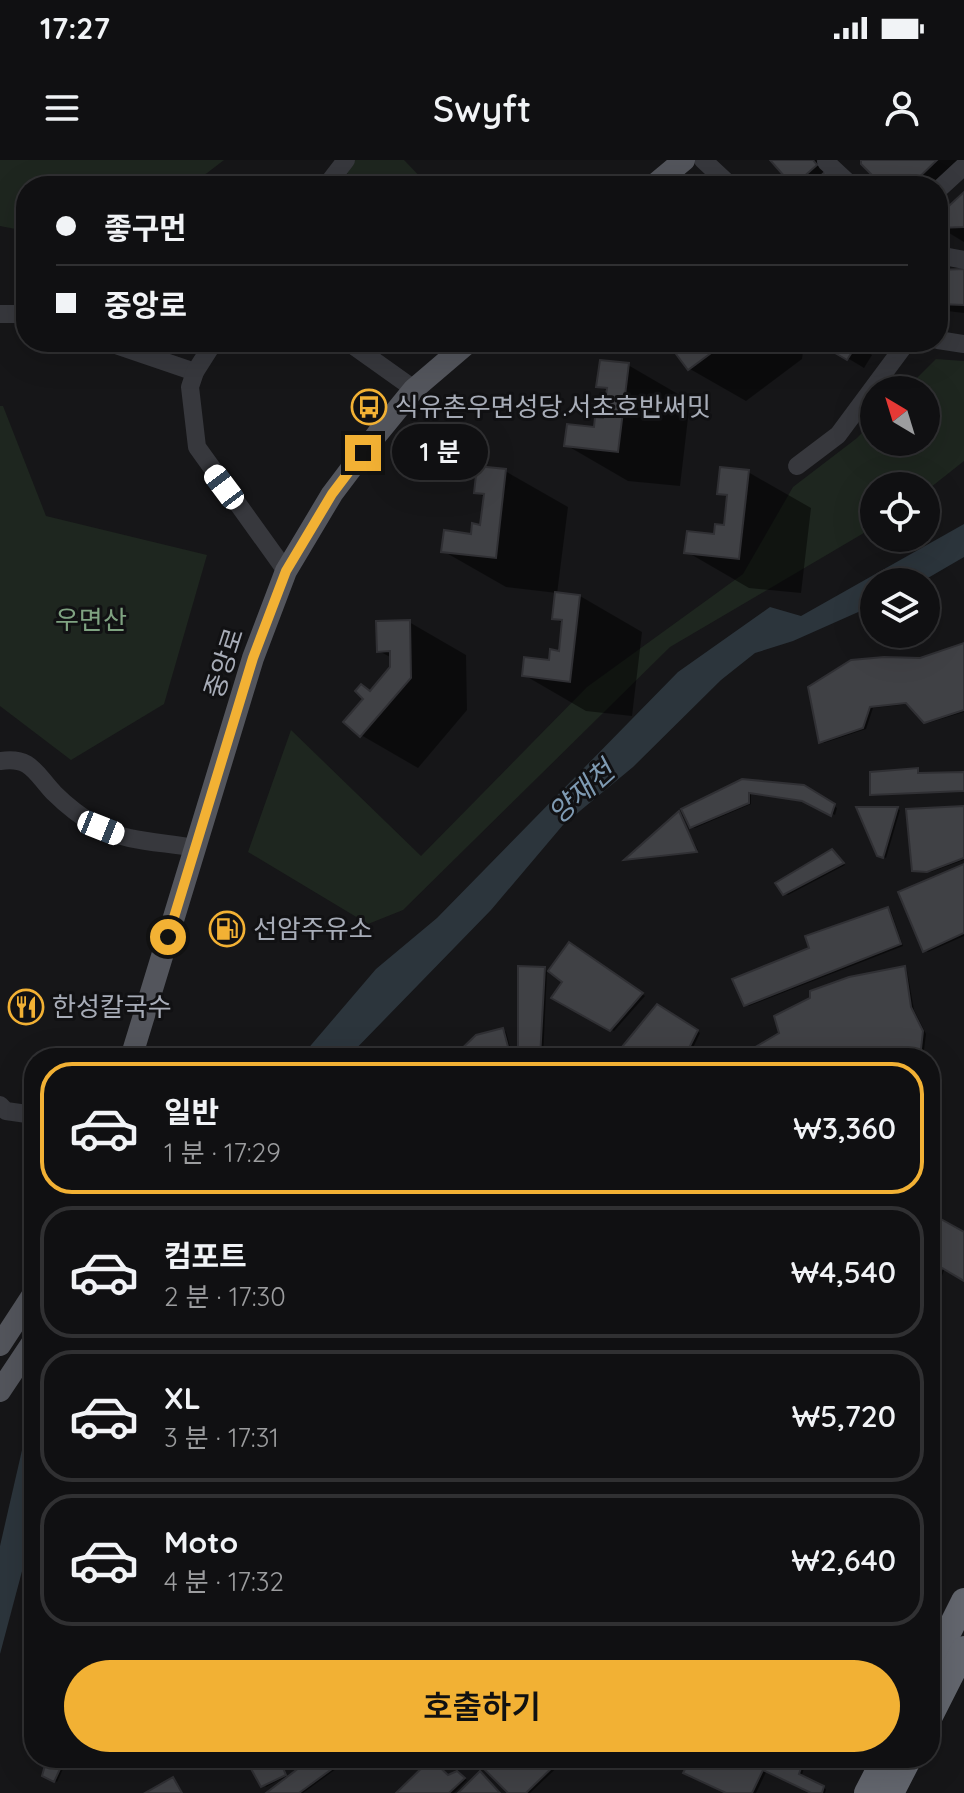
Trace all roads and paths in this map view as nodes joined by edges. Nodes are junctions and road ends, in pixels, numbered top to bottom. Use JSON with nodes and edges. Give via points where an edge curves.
{"nodes":[{"id":1,"x":346,"y":160,"type":"edge"},
{"id":2,"x":684,"y":160,"type":"edge"},
{"id":3,"x":703,"y":160,"type":"edge"},
{"id":4,"x":826,"y":161,"type":"edge"},
{"id":5,"x":964,"y":166,"type":"edge"},
{"id":6,"x":334,"y":176,"type":"edge"},
{"id":7,"x":665,"y":176,"type":"edge"},
{"id":8,"x":720,"y":176,"type":"edge"},
{"id":9,"x":842,"y":176,"type":"edge"},
{"id":10,"x":948,"y":181,"type":"edge"},
{"id":11,"x":136,"y":352,"type":"edge"},
{"id":12,"x":208,"y":352,"type":"edge"},
{"id":13,"x":362,"y":352,"type":"edge"},
{"id":14,"x":457,"y":352,"type":"edge"},
{"id":15,"x":900,"y":352,"type":"edge"},
{"id":16,"x":195,"y":372,"type":"junction"},
{"id":17,"x":414,"y":389,"type":"junction"},
{"id":18,"x":797,"y":466,"type":"dead end"},
{"id":19,"x":286,"y":571,"type":"junction"},
{"id":20,"x":0,"y":761,"type":"edge"},
{"id":21,"x":195,"y":848,"type":"junction"},
{"id":22,"x":135,"y":1048,"type":"edge"},
{"id":23,"x":0,"y":1105,"type":"edge"},
{"id":24,"x":24,"y":1114,"type":"edge"},
{"id":25,"x":24,"y":1308,"type":"edge"},
{"id":26,"x":0,"y":1345,"type":"edge"},
{"id":27,"x":24,"y":1355,"type":"edge"},
{"id":28,"x":0,"y":1391,"type":"edge"},
{"id":29,"x":964,"y":1601,"type":"edge"},
{"id":30,"x":940,"y":1649,"type":"edge"},
{"id":31,"x":964,"y":1649,"type":"edge"},
{"id":32,"x":940,"y":1696,"type":"edge"},
{"id":33,"x":880,"y":1768,"type":"edge"},
{"id":34,"x":904,"y":1768,"type":"edge"},
{"id":35,"x":867,"y":1793,"type":"edge"},
{"id":36,"x":891,"y":1793,"type":"edge"}],
"edges":[{"from":1,"to":6,"type":"street"},
{"from":2,"to":7,"type":"main road"},
{"from":3,"to":8,"type":"street"},
{"from":4,"to":9,"type":"street"},
{"from":5,"to":10,"type":"street"},
{"from":11,"to":16,"type":"street"},
{"from":12,"to":16,"type":"street"},
{"from":13,"to":17,"type":"street"},
{"from":14,"to":17,"type":"main road","name":"중앙로"},
{"from":15,"to":18,"type":"street","via":[[838,435]]},
{"from":16,"to":19,"type":"street","via":[[190,387],[197,447]]},
{"from":17,"to":19,"type":"main road","name":"중앙로","via":[[332,494]]},
{"from":19,"to":21,"type":"main road","name":"중앙로","via":[[253,658]]},
{"from":20,"to":21,"type":"street","via":[[17,759],[30,765],[56,795],[101,828]]},
{"from":21,"to":22,"type":"main road","name":"중앙로"},
{"from":23,"to":24,"type":"street"},
{"from":25,"to":26,"type":"main road"},
{"from":27,"to":28,"type":"main road"},
{"from":29,"to":30,"type":"highway"},
{"from":31,"to":32,"type":"highway"},
{"from":33,"to":35,"type":"highway"},
{"from":34,"to":36,"type":"highway"}]}
